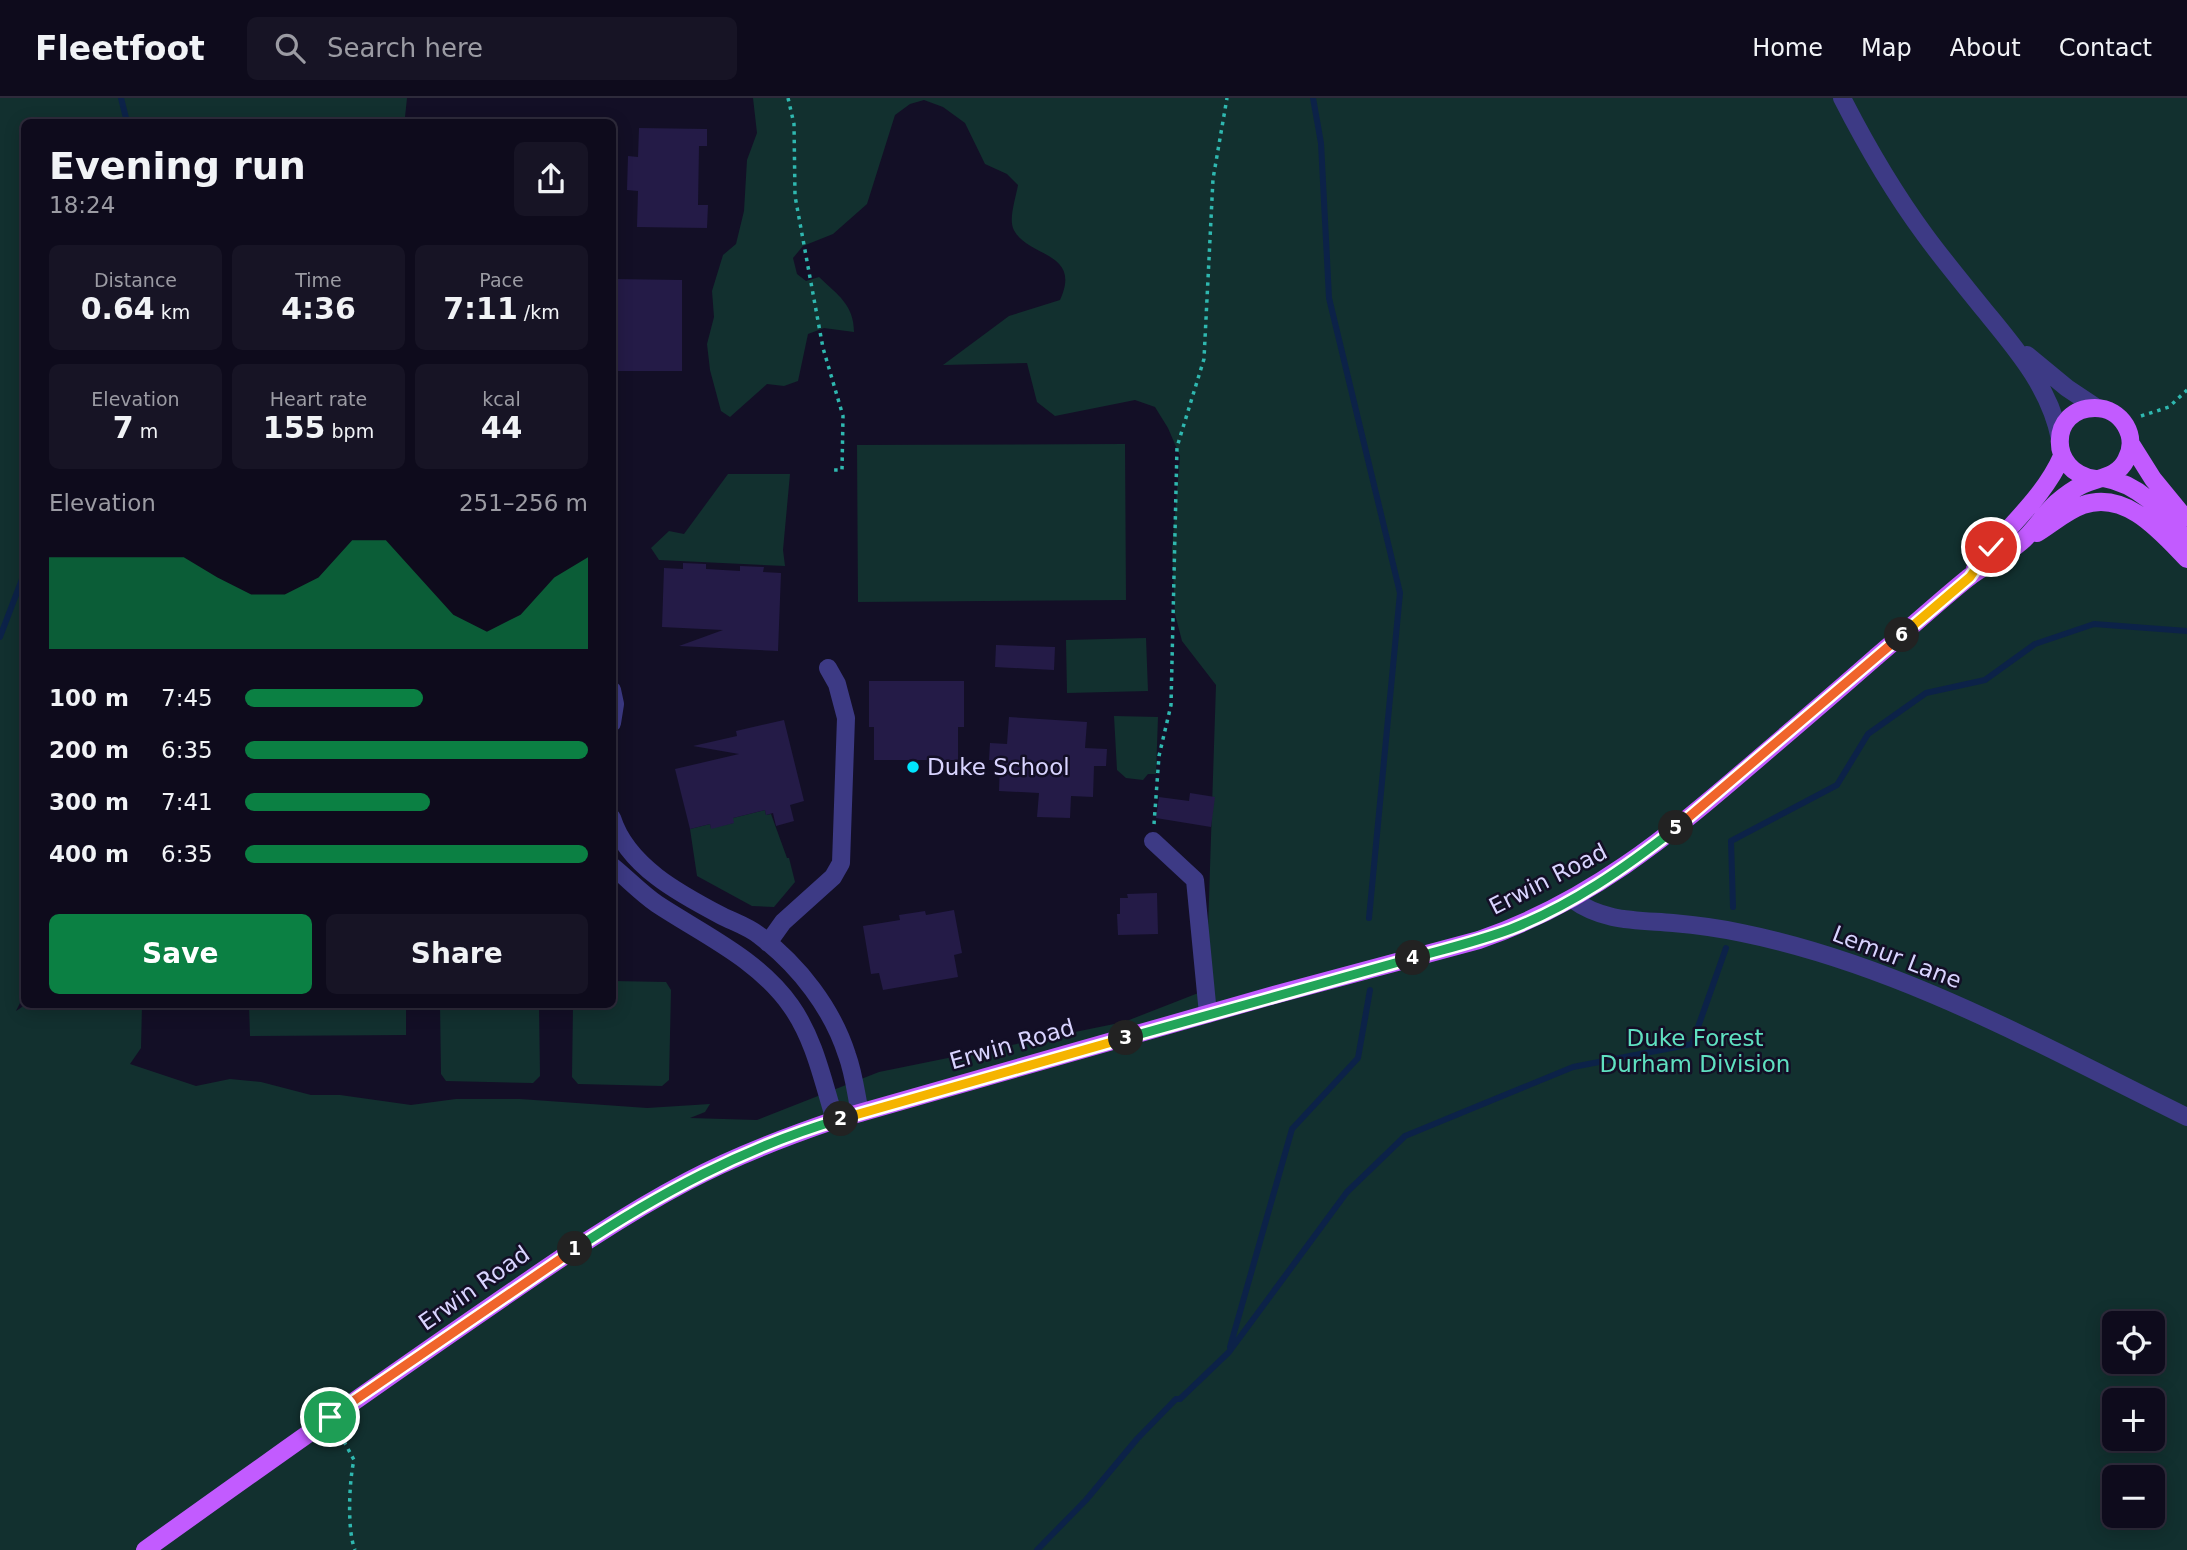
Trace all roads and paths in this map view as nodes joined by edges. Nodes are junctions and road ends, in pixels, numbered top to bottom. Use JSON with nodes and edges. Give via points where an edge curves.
{"nodes":[{"id":1,"x":788,"y":98,"type":"edge"},
{"id":2,"x":1227,"y":98,"type":"edge"},
{"id":3,"x":1842,"y":98,"type":"edge"},
{"id":4,"x":2009,"y":339,"type":"junction"},
{"id":5,"x":2187,"y":390,"type":"edge"},
{"id":6,"x":2097,"y":408,"type":"junction"},
{"id":7,"x":2123,"y":422,"type":"junction"},
{"id":8,"x":2131,"y":444,"type":"junction"},
{"id":9,"x":2061,"y":447,"type":"junction"},
{"id":10,"x":832,"y":470,"type":"dead end"},
{"id":11,"x":2099,"y":478,"type":"junction"},
{"id":12,"x":2187,"y":521,"type":"edge"},
{"id":13,"x":2187,"y":539,"type":"edge"},
{"id":14,"x":2022,"y":542,"type":"junction"},
{"id":15,"x":2187,"y":559,"type":"edge"},
{"id":16,"x":1970,"y":577,"type":"junction"},
{"id":17,"x":828,"y":668,"type":"dead end"},
{"id":18,"x":616,"y":829,"type":"edge"},
{"id":19,"x":1153,"y":841,"type":"joint"},
{"id":20,"x":616,"y":856,"type":"edge"},
{"id":21,"x":616,"y":869,"type":"edge"},
{"id":22,"x":649,"y":872,"type":"junction"},
{"id":23,"x":1572,"y":899,"type":"junction"},
{"id":24,"x":768,"y":943,"type":"junction"},
{"id":25,"x":1208,"y":1014,"type":"junction"},
{"id":26,"x":860,"y":1113,"type":"junction"},
{"id":27,"x":2187,"y":1118,"type":"edge"},
{"id":28,"x":835,"y":1120,"type":"junction"},
{"id":29,"x":330,"y":1417,"type":"junction"},
{"id":30,"x":145,"y":1550,"type":"edge"},
{"id":31,"x":355,"y":1550,"type":"edge"}],
"edges":[{"from":1,"to":10,"type":"path","via":[[794,124],[795,196],[823,348],[843,416],[842,470]]},
{"from":2,"to":19,"type":"path","via":[[1213,179],[1204,359],[1177,447],[1171,705],[1159,756]]},
{"from":3,"to":4,"type":"street","via":[[1924,234]]},
{"from":4,"to":6,"type":"street"},
{"from":4,"to":9,"type":"street","via":[[2042,387]]},
{"from":5,"to":7,"type":"path","via":[[2169,407]]},
{"from":6,"to":7,"type":"main road"},
{"from":6,"to":9,"type":"main road","via":[[2077,413],[2063,428]]},
{"from":7,"to":8,"type":"main road"},
{"from":8,"to":11,"type":"main road","via":[[2123,466]]},
{"from":8,"to":12,"type":"main road"},
{"from":9,"to":11,"type":"main road","via":[[2066,464],[2078,475]]},
{"from":9,"to":16,"type":"main road","name":"Erwin Road","via":[[2043,489]]},
{"from":11,"to":13,"type":"main road","via":[[2117,480],[2147,498]]},
{"from":11,"to":14,"type":"main road","name":"Erwin Road","via":[[2051,507]]},
{"from":14,"to":15,"type":"main road","via":[[2074,509],[2101,502],[2137,513]]},
{"from":14,"to":16,"type":"main road","name":"Erwin Road"},
{"from":16,"to":23,"type":"main road","name":"Erwin Road","via":[[1721,791],[1619,872]]},
{"from":17,"to":24,"type":"street","via":[[846,718],[841,863],[833,877],[783,922]]},
{"from":18,"to":22,"type":"street"},
{"from":19,"to":25,"type":"street","via":[[1195,880]]},
{"from":20,"to":22,"type":"street"},
{"from":21,"to":28,"type":"street","via":[[654,902],[748,961],[773,983],[810,1039]]},
{"from":22,"to":24,"type":"street"},
{"from":23,"to":25,"type":"main road","name":"Erwin Road","via":[[1479,940]]},
{"from":23,"to":27,"type":"street","name":"Lemur Lane","via":[[1615,919],[1741,932],[1852,963],[1962,1008]]},
{"from":24,"to":26,"type":"street","via":[[814,990],[831,1016],[848,1056]]},
{"from":25,"to":26,"type":"main road","name":"Erwin Road"},
{"from":26,"to":28,"type":"main road","name":"Erwin Road"},
{"from":28,"to":29,"type":"main road","name":"Erwin Road","via":[[718,1166],[621,1220]]},
{"from":29,"to":30,"type":"main road","name":"Erwin Road"},
{"from":29,"to":31,"type":"path","via":[[354,1460],[350,1539]]}]}
